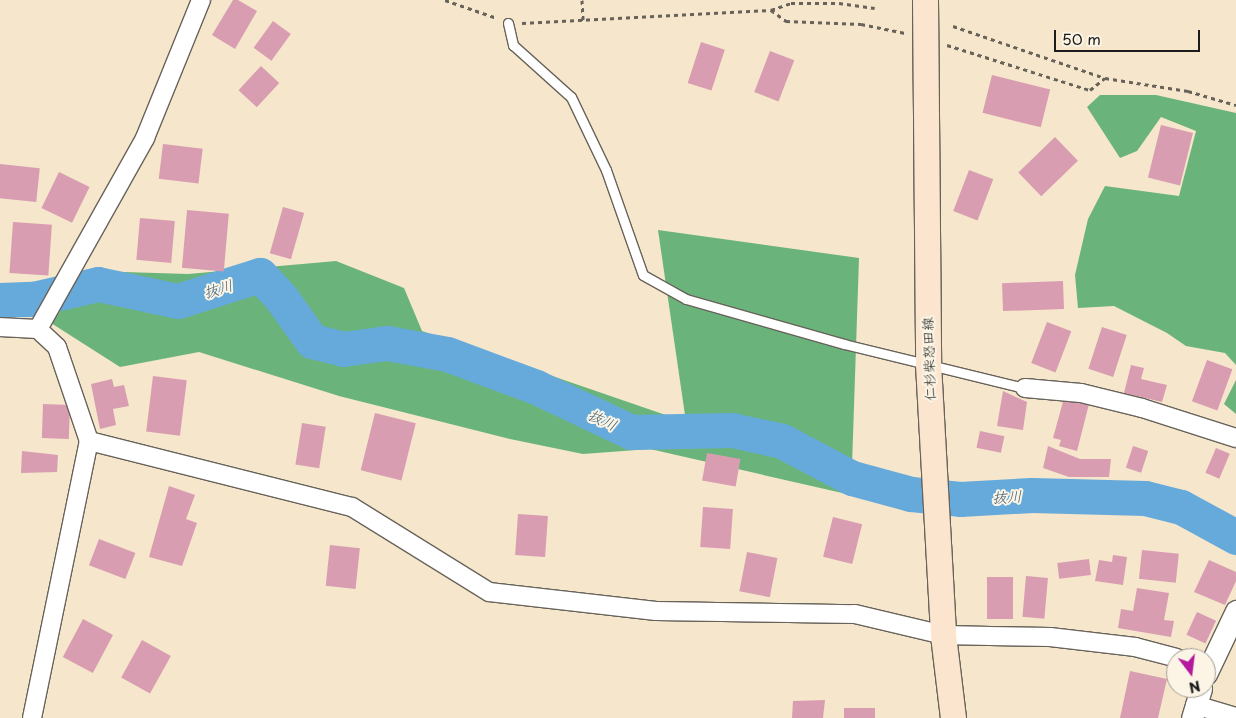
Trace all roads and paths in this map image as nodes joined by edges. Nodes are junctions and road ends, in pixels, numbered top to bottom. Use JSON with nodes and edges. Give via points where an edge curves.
{"nodes":[{"id":1,"x":201,"y":0,"type":"edge"},
{"id":2,"x":445,"y":0,"type":"edge"},
{"id":3,"x":582,"y":0,"type":"edge"},
{"id":4,"x":925,"y":0,"type":"edge"},
{"id":5,"x":875,"y":8,"type":"dead end"},
{"id":6,"x":583,"y":21,"type":"junction"},
{"id":7,"x":508,"y":23,"type":"junction"},
{"id":8,"x":953,"y":26,"type":"dead end"},
{"id":9,"x":1236,"y":105,"type":"edge"},
{"id":10,"x":0,"y":327,"type":"edge"},
{"id":11,"x":38,"y":328,"type":"junction"},
{"id":12,"x":928,"y":364,"type":"junction"},
{"id":13,"x":1025,"y":388,"type":"joint"},
{"id":14,"x":1236,"y":438,"type":"edge"},
{"id":15,"x":89,"y":441,"type":"junction"},
{"id":16,"x":1236,"y":612,"type":"edge"},
{"id":17,"x":943,"y":635,"type":"junction"},
{"id":18,"x":1216,"y":651,"type":"edge"},
{"id":19,"x":1166,"y":655,"type":"edge"},
{"id":20,"x":1196,"y":704,"type":"edge"},
{"id":21,"x":1236,"y":717,"type":"edge"},
{"id":22,"x":32,"y":718,"type":"edge"},
{"id":23,"x":953,"y":718,"type":"edge"}],
"edges":[{"from":1,"to":11,"type":"street","via":[[145,138]]},
{"from":2,"to":7,"type":"path"},
{"from":3,"to":6,"type":"path"},
{"from":4,"to":12,"type":"main road","name":"仁杉柴怒田線"},
{"from":5,"to":6,"type":"path","via":[[839,3],[791,3],[771,10]]},
{"from":6,"to":7,"type":"path"},
{"from":7,"to":12,"type":"lane","via":[[513,45],[571,97],[606,170],[643,276],[686,300]]},
{"from":8,"to":9,"type":"path","via":[[1105,78],[1188,91]]},
{"from":10,"to":11,"type":"street"},
{"from":11,"to":15,"type":"street","via":[[58,347]]},
{"from":12,"to":13,"type":"lane"},
{"from":12,"to":17,"type":"main road","name":"仁杉柴怒田線"},
{"from":13,"to":14,"type":"street","via":[[1081,393],[1142,408]]},
{"from":15,"to":17,"type":"street","via":[[352,507],[489,592],[656,611],[855,614]]},
{"from":15,"to":22,"type":"street"},
{"from":16,"to":18,"type":"street"},
{"from":17,"to":19,"type":"street","via":[[1050,638],[1135,647]]},
{"from":17,"to":23,"type":"main road","name":"仁杉柴怒田線"},
{"from":20,"to":21,"type":"street"}]}
